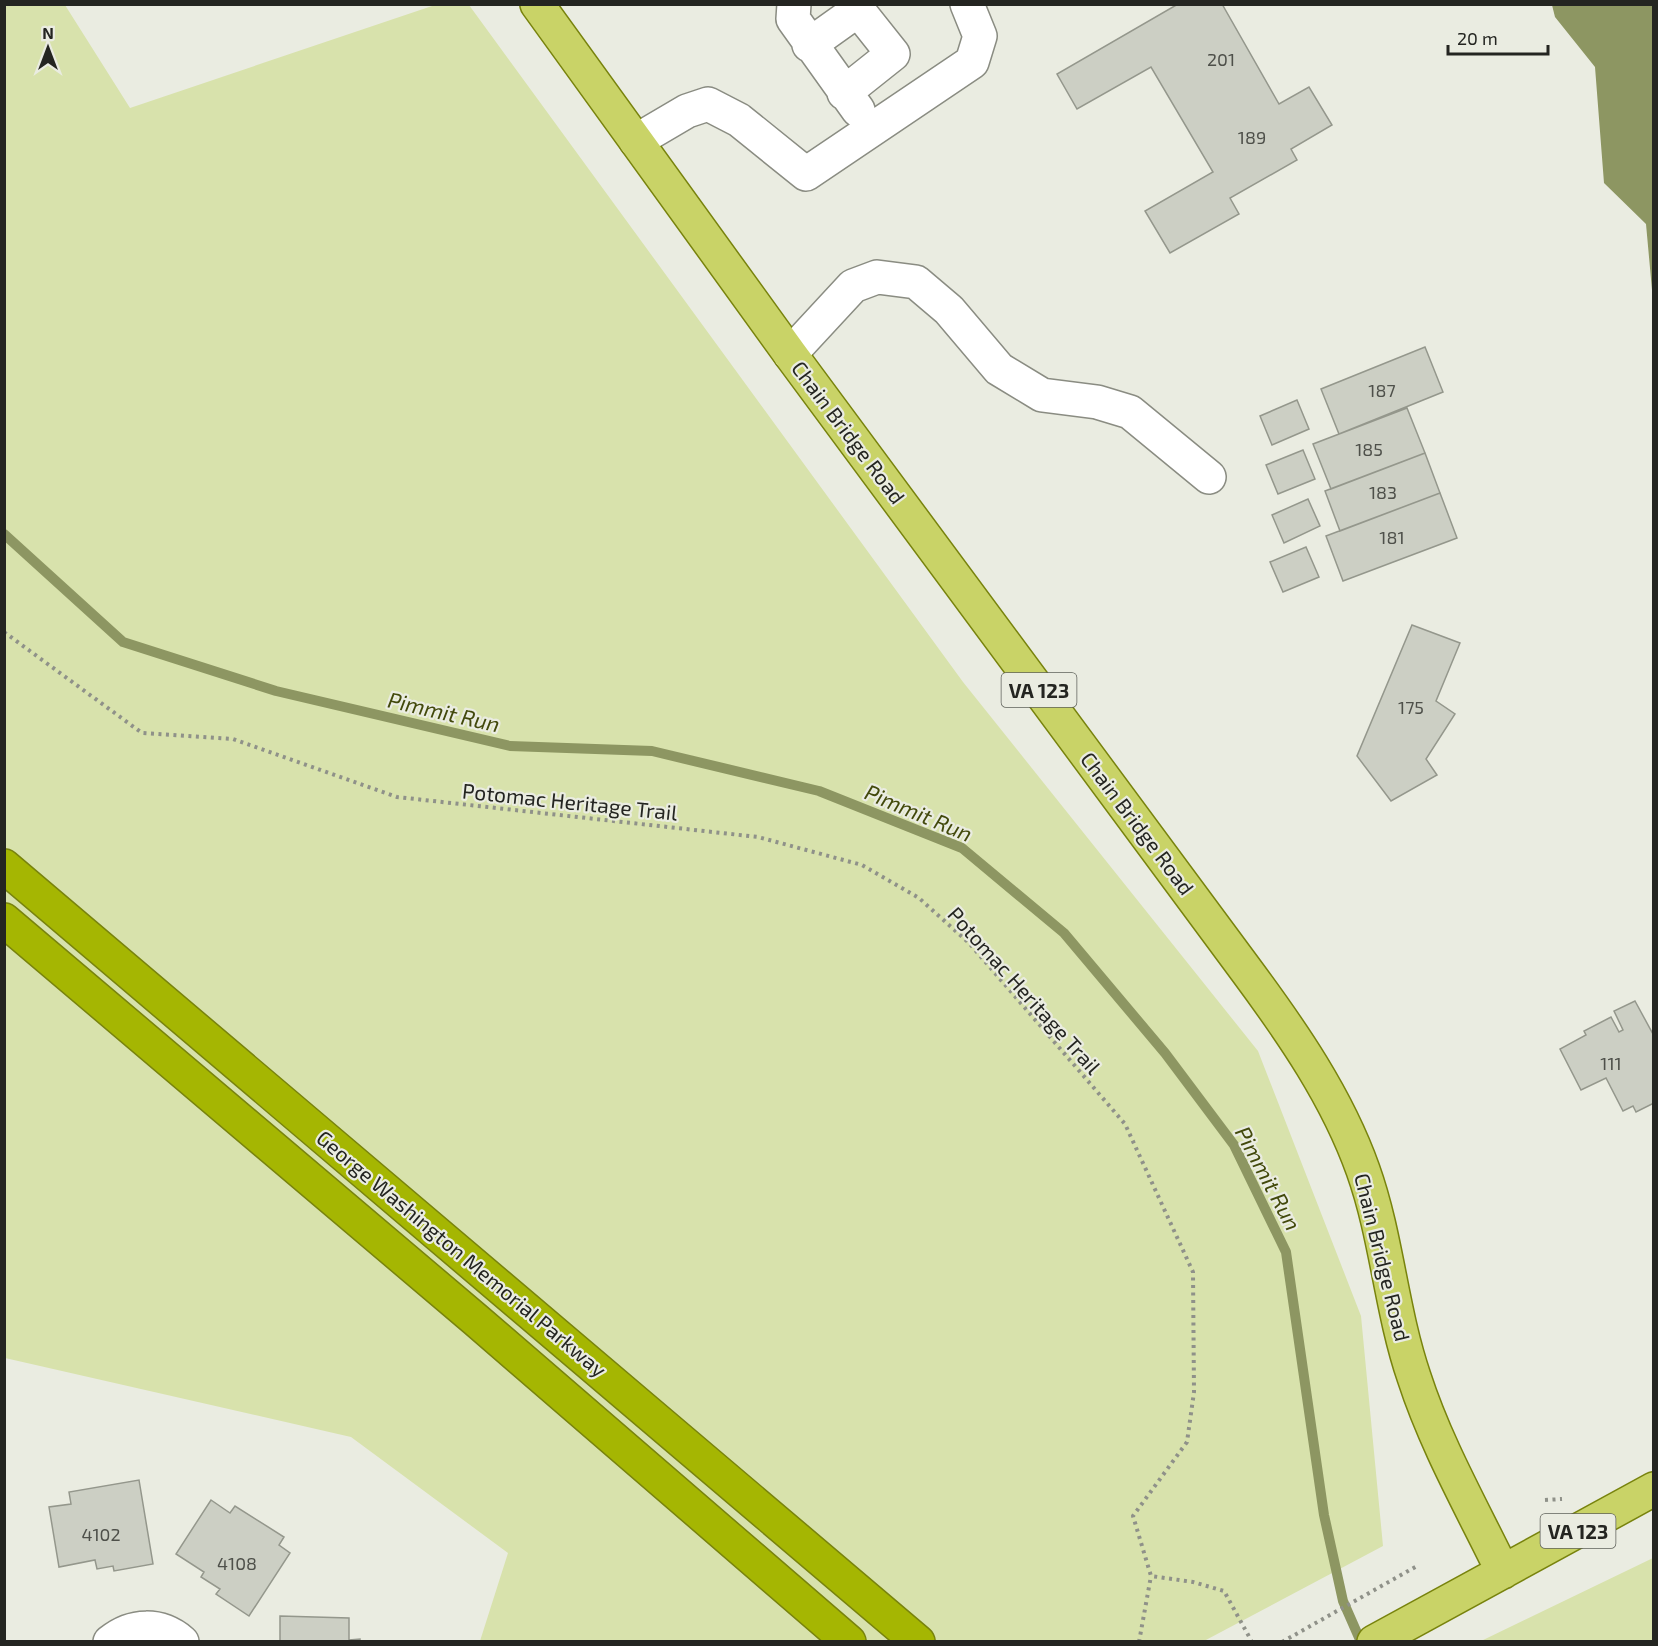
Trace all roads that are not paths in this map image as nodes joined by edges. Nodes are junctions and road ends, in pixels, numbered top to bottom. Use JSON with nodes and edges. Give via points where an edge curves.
{"nodes":[{"id":1,"x":537,"y":4,"type":"edge"},
{"id":2,"x":794,"y":4,"type":"edge"},
{"id":3,"x":967,"y":4,"type":"edge"},
{"id":4,"x":809,"y":45,"type":"junction"},
{"id":5,"x":844,"y":93,"type":"junction"},
{"id":6,"x":873,"y":129,"type":"junction"},
{"id":7,"x":636,"y":141,"type":"junction"},
{"id":8,"x":790,"y":354,"type":"junction"},
{"id":9,"x":1209,"y":477,"type":"dead end"},
{"id":10,"x":4,"y":866,"type":"edge"},
{"id":11,"x":4,"y":920,"type":"edge"},
{"id":12,"x":1653,"y":1489,"type":"edge"},
{"id":13,"x":1503,"y":1572,"type":"junction"},
{"id":14,"x":110,"y":1641,"type":"edge"},
{"id":15,"x":182,"y":1641,"type":"edge"},
{"id":16,"x":849,"y":1641,"type":"edge"},
{"id":17,"x":918,"y":1641,"type":"edge"},
{"id":18,"x":1374,"y":1641,"type":"edge"}],
"edges":[{"from":1,"to":7,"type":"main road","name":"Chain Bridge Road","number":"VA 123"},
{"from":2,"to":4,"type":"street","via":[[793,19]]},
{"from":3,"to":6,"type":"street","via":[[980,36],[972,62]]},
{"from":4,"to":5,"type":"street"},
{"from":4,"to":5,"type":"street","via":[[858,10],[893,54]]},
{"from":5,"to":6,"type":"street"},
{"from":6,"to":7,"type":"street","via":[[806,174],[739,120],[708,104],[687,111]]},
{"from":7,"to":8,"type":"main road","name":"Chain Bridge Road","number":"VA 123"},
{"from":8,"to":9,"type":"street","via":[[853,286],[877,277],[916,282],[949,310],[999,369],[1042,395],[1097,402],[1130,412]]},
{"from":8,"to":13,"type":"main road","name":"Chain Bridge Road","number":"VA 123","via":[[1246,970],[1312,1065],[1363,1170],[1422,1401]]},
{"from":10,"to":17,"type":"highway","name":"George Washington Memorial Parkway"},
{"from":11,"to":16,"type":"highway","name":"George Washington Memorial Parkway"},
{"from":12,"to":13,"type":"main road","number":"VA 123"},
{"from":13,"to":18,"type":"main road"},
{"from":14,"to":15,"type":"street","via":[[137,1628],[155,1628]]}]}
